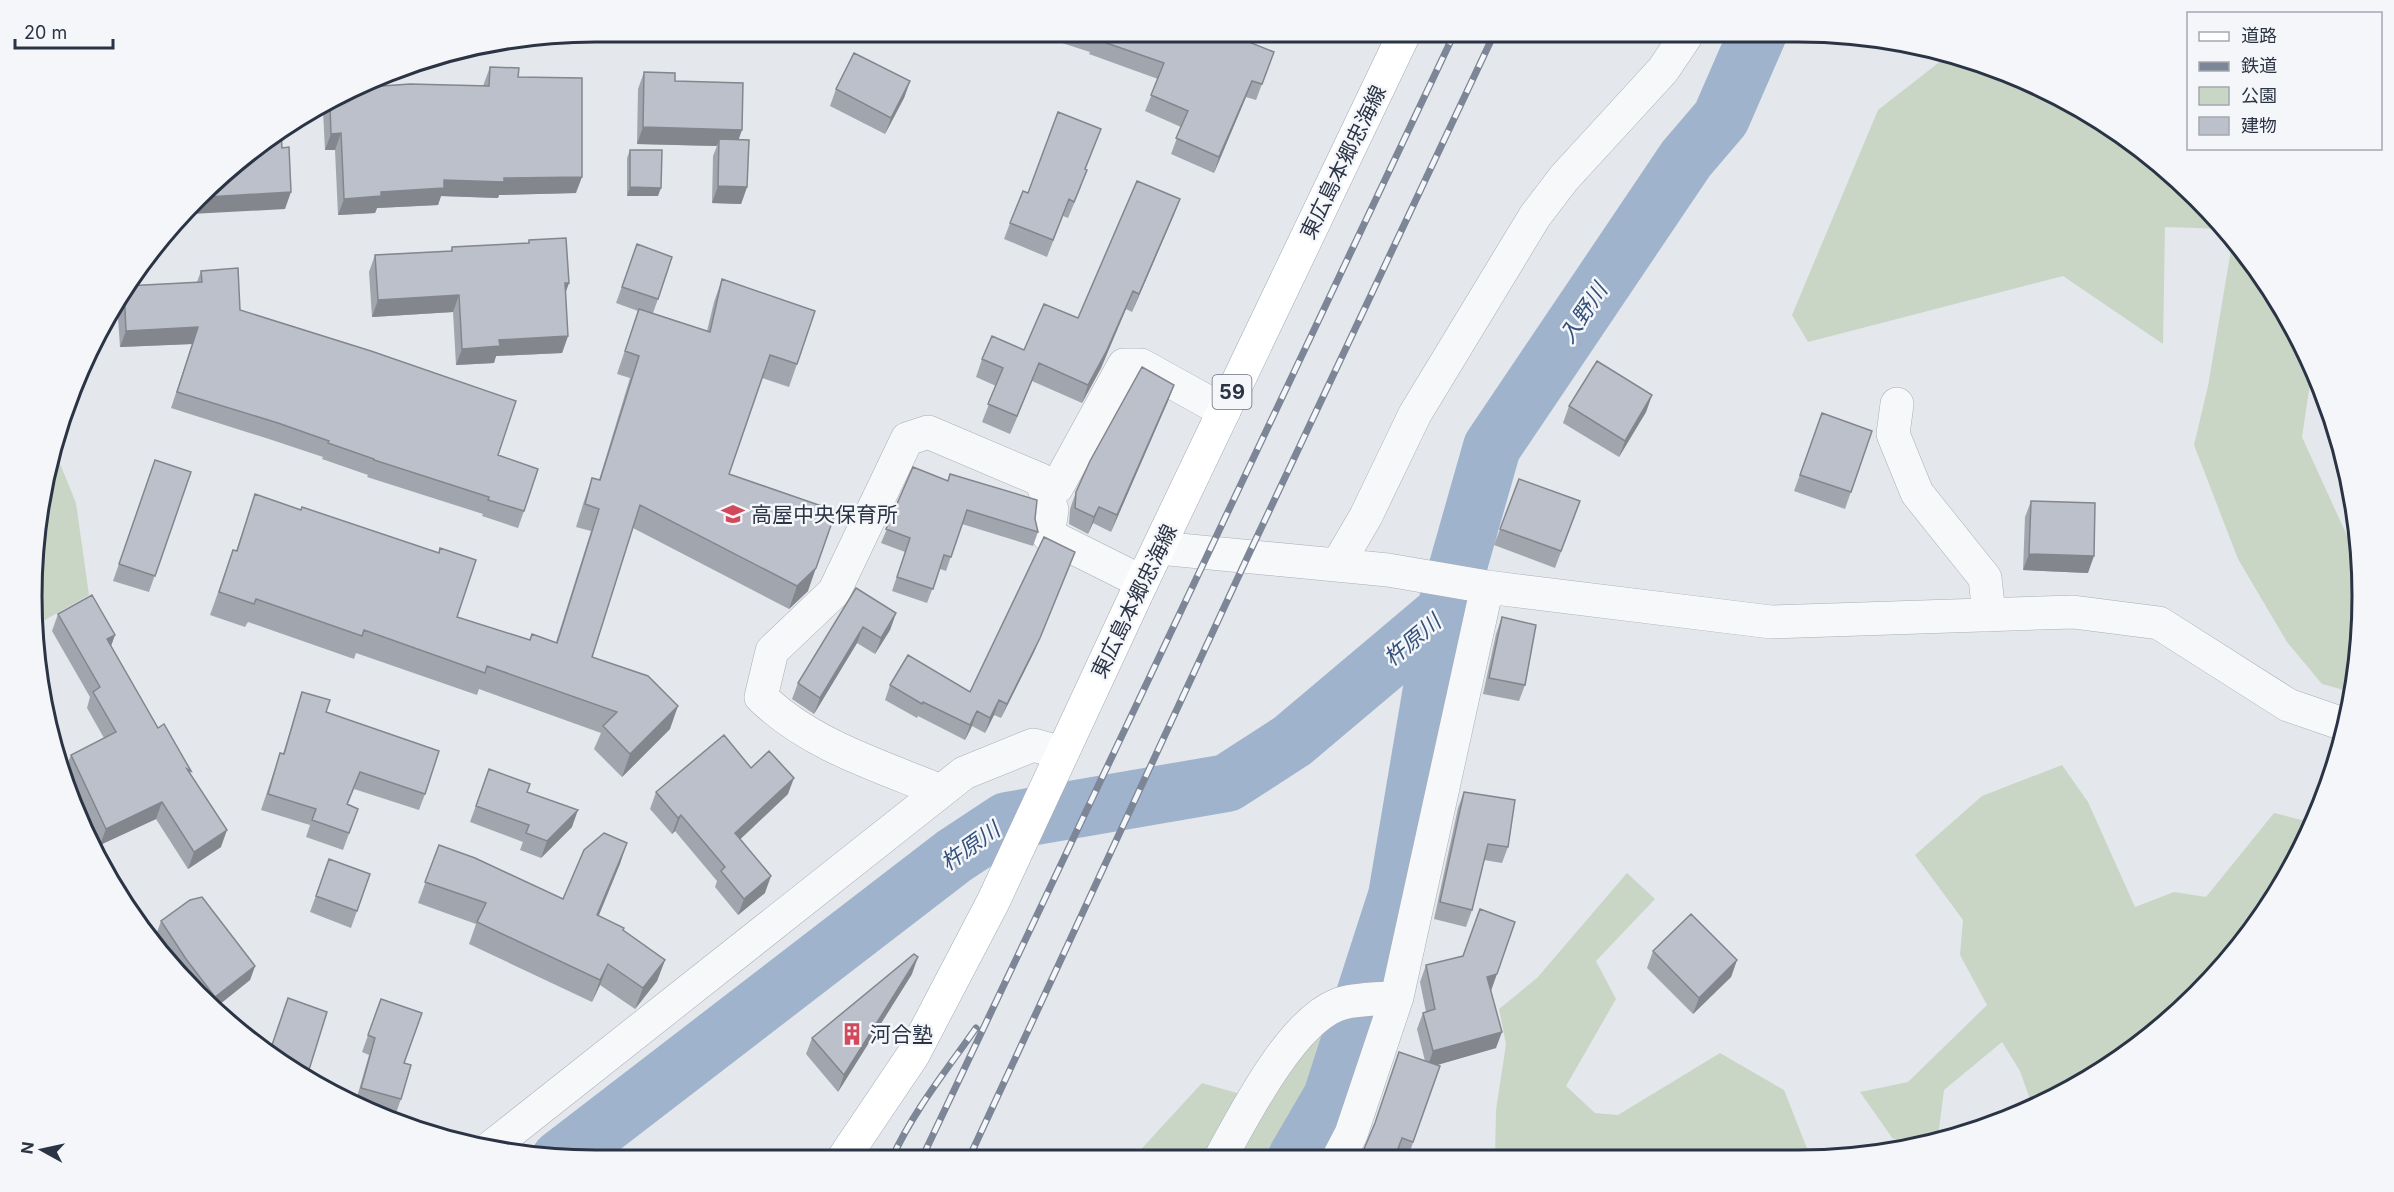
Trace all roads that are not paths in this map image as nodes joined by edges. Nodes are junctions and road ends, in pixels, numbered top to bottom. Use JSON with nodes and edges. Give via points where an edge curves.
{"nodes":[{"id":1,"x":1396,"y":42,"type":"edge"},
{"id":2,"x":1682,"y":42,"type":"edge"},
{"id":3,"x":1897,"y":404,"type":"dead end"},
{"id":4,"x":1224,"y":411,"type":"junction"},
{"id":5,"x":1047,"y":495,"type":"junction"},
{"id":6,"x":1159,"y":548,"type":"junction"},
{"id":7,"x":1338,"y":564,"type":"junction"},
{"id":8,"x":1142,"y":582,"type":"junction"},
{"id":9,"x":1487,"y":587,"type":"junction"},
{"id":10,"x":1989,"y":615,"type":"junction"},
{"id":11,"x":2337,"y":722,"type":"edge"},
{"id":12,"x":1062,"y":753,"type":"junction"},
{"id":13,"x":941,"y":791,"type":"junction"},
{"id":14,"x":1392,"y":998,"type":"junction"},
{"id":15,"x":499,"y":1141,"type":"edge"},
{"id":16,"x":849,"y":1150,"type":"edge"},
{"id":17,"x":1225,"y":1150,"type":"edge"},
{"id":18,"x":1343,"y":1150,"type":"edge"}],
"edges":[{"from":1,"to":4,"type":"main road","name":"東広島本郷忠海線","number":"59"},
{"from":2,"to":7,"type":"street","via":[[1663,70],[1564,178],[1535,216],[1415,414]]},
{"from":3,"to":10,"type":"street","via":[[1893,434],[1917,494],[1985,578]]},
{"from":4,"to":5,"type":"street","via":[[1141,365],[1124,365],[1057,487]]},
{"from":4,"to":6,"type":"main road","name":"東広島本郷忠海線","number":"59"},
{"from":5,"to":8,"type":"street","via":[[1052,510],[1048,535]]},
{"from":5,"to":13,"type":"street","via":[[1041,480],[928,432],[907,439],[834,592],[772,651],[761,697],[778,714],[845,752]]},
{"from":6,"to":7,"type":"street"},
{"from":6,"to":8,"type":"main road","name":"東広島本郷忠海線","number":"59"},
{"from":7,"to":9,"type":"street"},
{"from":8,"to":12,"type":"main road","name":"東広島本郷忠海線","number":"59"},
{"from":9,"to":10,"type":"street","via":[[1771,622]]},
{"from":9,"to":14,"type":"street"},
{"from":10,"to":11,"type":"street","via":[[2073,612],[2159,623],[2288,705]]},
{"from":12,"to":13,"type":"street","via":[[1033,745],[964,773]]},
{"from":12,"to":16,"type":"main road","name":"東広島本郷忠海線","number":"59","via":[[993,902],[913,1055]]},
{"from":13,"to":15,"type":"street"},
{"from":14,"to":17,"type":"street","via":[[1338,1004],[1309,1023],[1261,1086]]},
{"from":14,"to":18,"type":"street"}]}
